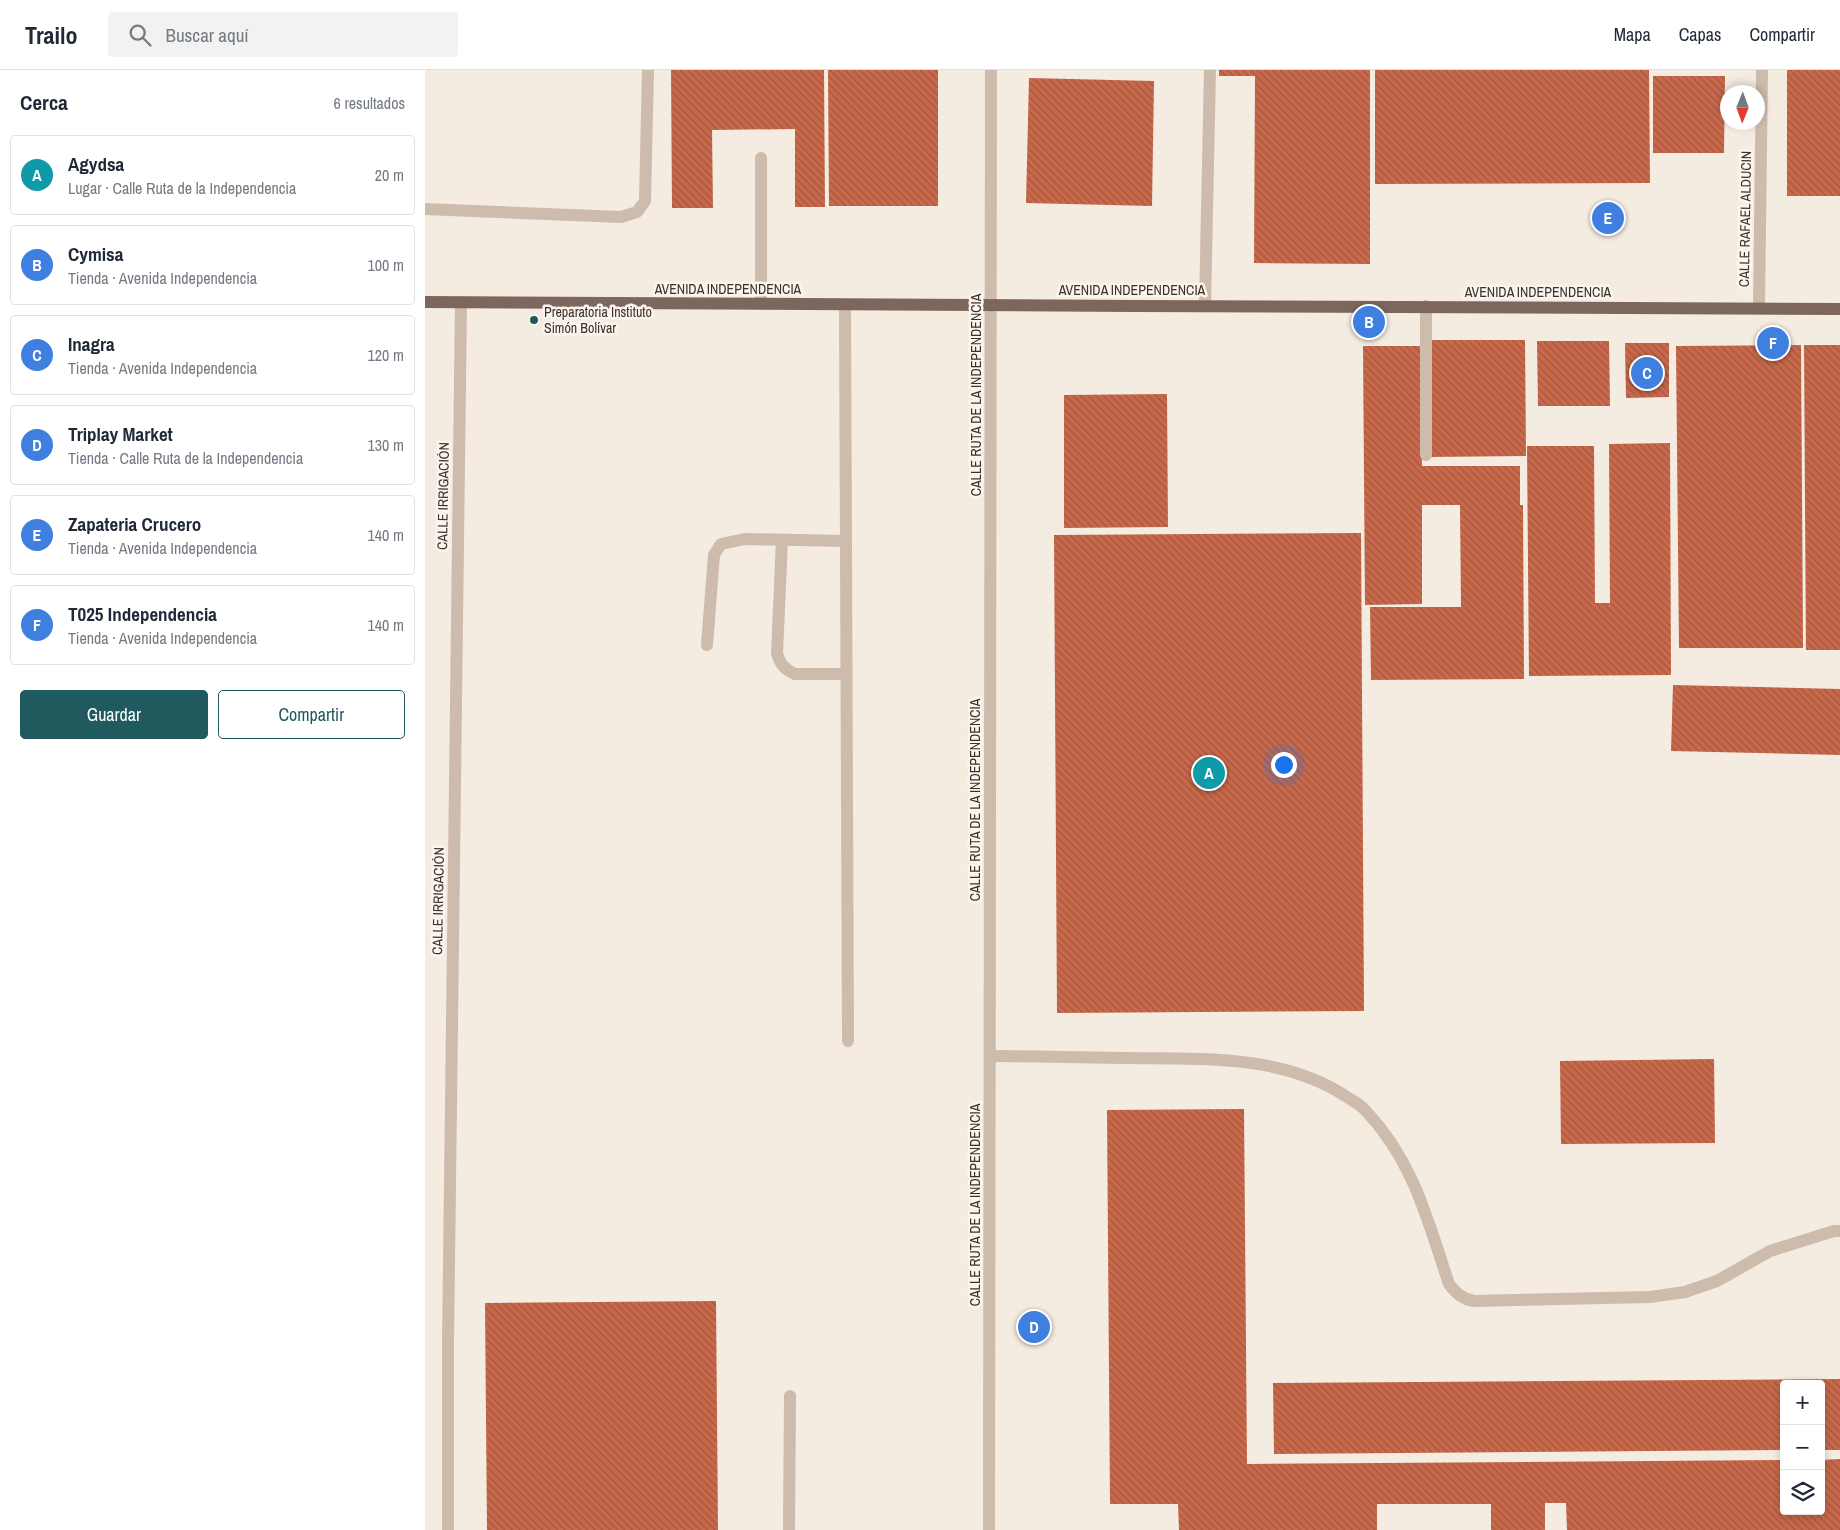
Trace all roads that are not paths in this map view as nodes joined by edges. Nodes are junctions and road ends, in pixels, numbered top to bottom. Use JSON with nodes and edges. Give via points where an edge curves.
{"nodes":[{"id":1,"x":648,"y":70,"type":"edge"},
{"id":2,"x":991,"y":70,"type":"edge"},
{"id":3,"x":1210,"y":70,"type":"edge"},
{"id":4,"x":1762,"y":70,"type":"edge"},
{"id":5,"x":761,"y":158,"type":"dead end"},
{"id":6,"x":425,"y":209,"type":"edge"},
{"id":7,"x":425,"y":302,"type":"edge"},
{"id":8,"x":461,"y":302,"type":"junction"},
{"id":9,"x":761,"y":304,"type":"junction"},
{"id":10,"x":845,"y":305,"type":"junction"},
{"id":11,"x":1205,"y":305,"type":"junction"},
{"id":12,"x":991,"y":306,"type":"junction"},
{"id":13,"x":1426,"y":306,"type":"junction"},
{"id":14,"x":1759,"y":308,"type":"junction"},
{"id":15,"x":1840,"y":308,"type":"edge"},
{"id":16,"x":1426,"y":455,"type":"dead end"},
{"id":17,"x":782,"y":540,"type":"junction"},
{"id":18,"x":845,"y":541,"type":"junction"},
{"id":19,"x":707,"y":645,"type":"dead end"},
{"id":20,"x":846,"y":674,"type":"junction"},
{"id":21,"x":849,"y":1041,"type":"dead end"},
{"id":22,"x":990,"y":1056,"type":"junction"},
{"id":23,"x":1840,"y":1231,"type":"edge"},
{"id":24,"x":790,"y":1396,"type":"dead end"},
{"id":25,"x":449,"y":1530,"type":"edge"},
{"id":26,"x":789,"y":1530,"type":"edge"},
{"id":27,"x":989,"y":1530,"type":"edge"}],
"edges":[{"from":1,"to":6,"type":"street","via":[[645,201],[637,212],[621,217]]},
{"from":2,"to":12,"type":"street","name":"CALLE RUTA DE LA INDEPENDENCIA"},
{"from":3,"to":11,"type":"street"},
{"from":4,"to":14,"type":"street","name":"CALLE RAFAEL ALDUCIN"},
{"from":5,"to":9,"type":"street"},
{"from":7,"to":8,"type":"main road","name":"AVENIDA INDEPENDENCIA"},
{"from":8,"to":9,"type":"main road","name":"AVENIDA INDEPENDENCIA"},
{"from":8,"to":25,"type":"street","name":"CALLE IRRIGACIÓN"},
{"from":9,"to":10,"type":"main road","name":"AVENIDA INDEPENDENCIA"},
{"from":10,"to":12,"type":"main road","name":"AVENIDA INDEPENDENCIA"},
{"from":10,"to":18,"type":"street"},
{"from":11,"to":12,"type":"main road","name":"AVENIDA INDEPENDENCIA"},
{"from":11,"to":13,"type":"main road","name":"AVENIDA INDEPENDENCIA"},
{"from":12,"to":22,"type":"street","name":"CALLE RUTA DE LA INDEPENDENCIA"},
{"from":13,"to":14,"type":"main road","name":"AVENIDA INDEPENDENCIA"},
{"from":13,"to":16,"type":"street"},
{"from":14,"to":15,"type":"main road","name":"AVENIDA INDEPENDENCIA"},
{"from":17,"to":18,"type":"street"},
{"from":17,"to":19,"type":"street","via":[[745,539],[721,544],[714,555]]},
{"from":17,"to":20,"type":"street","via":[[777,653],[780,663],[795,674]]},
{"from":18,"to":20,"type":"street"},
{"from":20,"to":21,"type":"street"},
{"from":22,"to":23,"type":"street","via":[[1209,1059],[1253,1063],[1296,1072],[1336,1090],[1365,1109],[1407,1168],[1421,1198],[1449,1284],[1464,1299],[1650,1297],[1685,1292],[1717,1281],[1770,1250]]},
{"from":22,"to":27,"type":"street","name":"CALLE RUTA DE LA INDEPENDENCIA"},
{"from":24,"to":26,"type":"street"}]}
